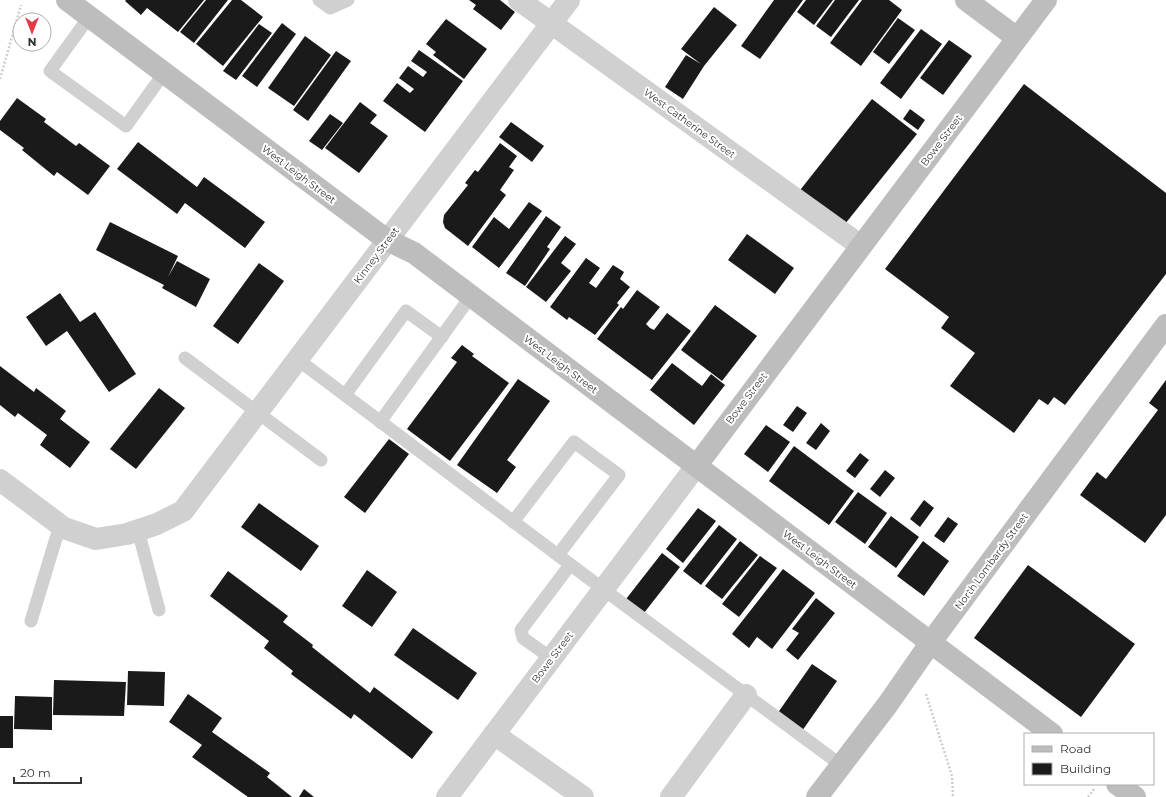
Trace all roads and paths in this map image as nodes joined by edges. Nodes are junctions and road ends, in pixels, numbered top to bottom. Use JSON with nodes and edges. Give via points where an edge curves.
{"nodes":[{"id":1,"x":319,"y":0,"type":"edge"},
{"id":2,"x":348,"y":0,"type":"edge"},
{"id":3,"x":519,"y":0,"type":"edge"},
{"id":4,"x":569,"y":0,"type":"edge"},
{"id":5,"x":966,"y":0,"type":"edge"},
{"id":6,"x":1046,"y":0,"type":"edge"},
{"id":7,"x":21,"y":5,"type":"dead end"},
{"id":8,"x":81,"y":7,"type":"edge"},
{"id":9,"x":551,"y":24,"type":"junction"},
{"id":10,"x":1017,"y":38,"type":"junction"},
{"id":11,"x":164,"y":73,"type":"junction"},
{"id":12,"x":0,"y":79,"type":"edge"},
{"id":13,"x":387,"y":240,"type":"junction"},
{"id":14,"x":861,"y":246,"type":"junction"},
{"id":15,"x":471,"y":296,"type":"junction"},
{"id":16,"x":1166,"y":325,"type":"edge"},
{"id":17,"x":442,"y":337,"type":"junction"},
{"id":18,"x":184,"y":358,"type":"dead end"},
{"id":19,"x":297,"y":359,"type":"junction"},
{"id":20,"x":345,"y":395,"type":"junction"},
{"id":21,"x":257,"y":413,"type":"junction"},
{"id":22,"x":380,"y":422,"type":"junction"},
{"id":23,"x":321,"y":460,"type":"dead end"},
{"id":24,"x":697,"y":465,"type":"junction"},
{"id":25,"x":0,"y":480,"type":"edge"},
{"id":26,"x":513,"y":522,"type":"junction"},
{"id":27,"x":60,"y":525,"type":"junction"},
{"id":28,"x":138,"y":530,"type":"junction"},
{"id":29,"x":558,"y":555,"type":"junction"},
{"id":30,"x":570,"y":565,"type":"junction"},
{"id":31,"x":603,"y":589,"type":"junction"},
{"id":32,"x":159,"y":610,"type":"dead end"},
{"id":33,"x":31,"y":621,"type":"dead end"},
{"id":34,"x":931,"y":642,"type":"junction"},
{"id":35,"x":551,"y":658,"type":"junction"},
{"id":36,"x":926,"y":694,"type":"dead end"},
{"id":37,"x":746,"y":695,"type":"junction"},
{"id":38,"x":1051,"y":733,"type":"edge"},
{"id":39,"x":494,"y":734,"type":"junction"},
{"id":40,"x":841,"y":765,"type":"junction"},
{"id":41,"x":1097,"y":785,"type":"edge"},
{"id":42,"x":1119,"y":785,"type":"edge"},
{"id":43,"x":447,"y":797,"type":"edge"},
{"id":44,"x":583,"y":797,"type":"edge"},
{"id":45,"x":671,"y":797,"type":"edge"},
{"id":46,"x":817,"y":797,"type":"edge"},
{"id":47,"x":954,"y":797,"type":"edge"},
{"id":48,"x":1088,"y":797,"type":"edge"},
{"id":49,"x":1134,"y":797,"type":"edge"}],
"edges":[{"from":1,"to":2,"type":"lane","via":[[330,8]]},
{"from":3,"to":9,"type":"street","name":"West Catherine Street"},
{"from":4,"to":9,"type":"street","name":"Kinney Street"},
{"from":5,"to":10,"type":"street"},
{"from":6,"to":10,"type":"street","name":"Bowe Street"},
{"from":7,"to":12,"type":"path"},
{"from":8,"to":11,"type":"street","name":"West Leigh Street"},
{"from":8,"to":11,"type":"lane","via":[[50,71],[126,126]]},
{"from":9,"to":13,"type":"street","name":"Kinney Street"},
{"from":9,"to":14,"type":"street","name":"West Catherine Street"},
{"from":10,"to":14,"type":"street","name":"Bowe Street"},
{"from":11,"to":13,"type":"street","name":"West Leigh Street"},
{"from":13,"to":15,"type":"street","name":"West Leigh Street","via":[[414,253]]},
{"from":13,"to":19,"type":"street","name":"Kinney Street"},
{"from":14,"to":24,"type":"street","name":"Bowe Street"},
{"from":15,"to":17,"type":"lane"},
{"from":15,"to":24,"type":"street","name":"West Leigh Street"},
{"from":16,"to":34,"type":"street","name":"North Lombardy Street"},
{"from":17,"to":20,"type":"lane","via":[[406,310]]},
{"from":17,"to":22,"type":"lane"},
{"from":18,"to":21,"type":"lane"},
{"from":19,"to":20,"type":"lane"},
{"from":19,"to":21,"type":"street","name":"Kinney Street"},
{"from":20,"to":22,"type":"lane"},
{"from":21,"to":23,"type":"lane"},
{"from":21,"to":28,"type":"street","name":"Kinney Street","via":[[183,511]]},
{"from":22,"to":26,"type":"lane"},
{"from":24,"to":31,"type":"street","name":"Bowe Street"},
{"from":24,"to":34,"type":"street","name":"West Leigh Street"},
{"from":25,"to":27,"type":"street"},
{"from":26,"to":29,"type":"lane"},
{"from":26,"to":29,"type":"lane","via":[[574,442],[619,475]]},
{"from":27,"to":28,"type":"street","via":[[96,539]]},
{"from":27,"to":33,"type":"lane"},
{"from":28,"to":32,"type":"lane"},
{"from":29,"to":30,"type":"lane"},
{"from":30,"to":31,"type":"lane"},
{"from":30,"to":35,"type":"lane","via":[[521,630],[522,638]]},
{"from":31,"to":35,"type":"street","name":"Bowe Street"},
{"from":31,"to":37,"type":"lane"},
{"from":34,"to":38,"type":"street","name":"West Leigh Street"},
{"from":34,"to":40,"type":"street","name":"North Lombardy Street"},
{"from":35,"to":39,"type":"street","name":"Bowe Street"},
{"from":36,"to":47,"type":"path","via":[[952,776]]},
{"from":37,"to":40,"type":"lane"},
{"from":37,"to":45,"type":"street"},
{"from":39,"to":43,"type":"street","name":"Bowe Street"},
{"from":39,"to":44,"type":"street"},
{"from":40,"to":46,"type":"street","name":"North Lombardy Street"},
{"from":41,"to":48,"type":"path"},
{"from":42,"to":49,"type":"street"}]}
